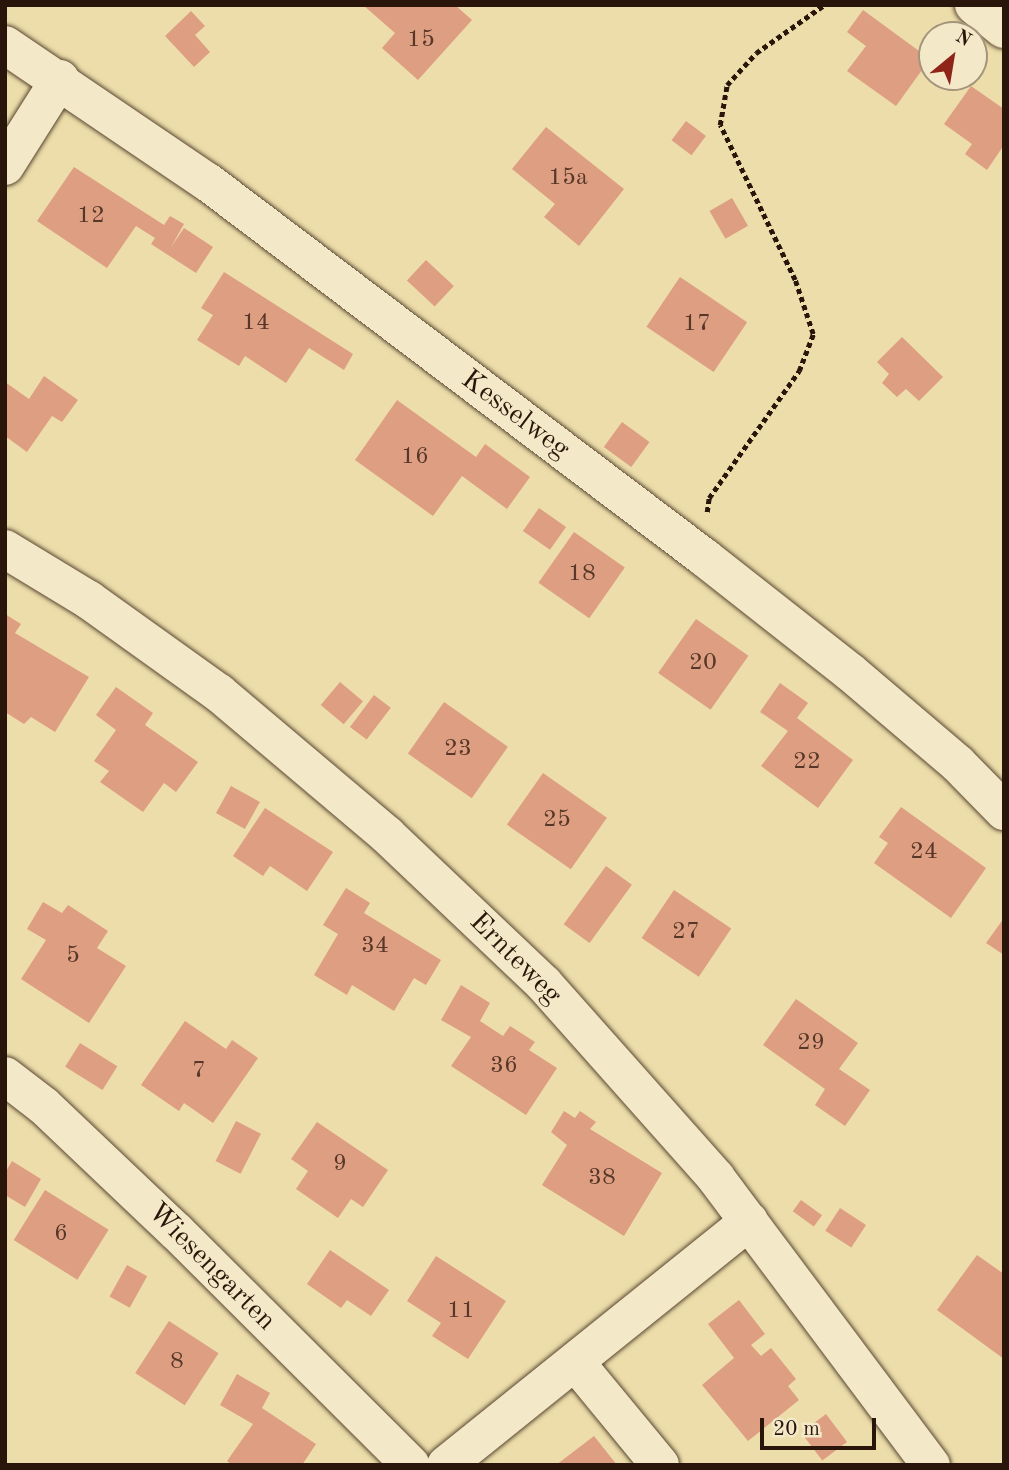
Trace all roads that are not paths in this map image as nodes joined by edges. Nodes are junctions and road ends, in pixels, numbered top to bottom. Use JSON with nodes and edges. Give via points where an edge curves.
{"nodes":[{"id":1,"x":974,"y":5,"type":"edge"},
{"id":2,"x":1004,"y":29,"type":"edge"},
{"id":3,"x":5,"y":45,"type":"edge"},
{"id":4,"x":60,"y":79,"type":"junction"},
{"id":5,"x":5,"y":166,"type":"edge"},
{"id":6,"x":5,"y":549,"type":"edge"},
{"id":7,"x":1004,"y":811,"type":"edge"},
{"id":8,"x":5,"y":1076,"type":"edge"},
{"id":9,"x":749,"y":1221,"type":"junction"},
{"id":10,"x":576,"y":1363,"type":"junction"},
{"id":11,"x":411,"y":1465,"type":"edge"},
{"id":12,"x":446,"y":1465,"type":"edge"},
{"id":13,"x":660,"y":1465,"type":"edge"},
{"id":14,"x":932,"y":1465,"type":"edge"}],
"edges":[{"from":1,"to":2,"type":"street"},
{"from":3,"to":4,"type":"street","name":"Kesselweg"},
{"from":4,"to":5,"type":"street"},
{"from":4,"to":7,"type":"street","name":"Kesselweg","via":[[209,183],[705,558],[860,680],[958,764]]},
{"from":6,"to":9,"type":"street","name":"Ernteweg","via":[[89,600],[219,693],[387,835],[544,984]]},
{"from":8,"to":11,"type":"street","name":"Wiesengarten","via":[[44,1106],[167,1223]]},
{"from":9,"to":10,"type":"street"},
{"from":9,"to":14,"type":"street","name":"Ernteweg"},
{"from":10,"to":12,"type":"street"},
{"from":10,"to":13,"type":"street"}]}
